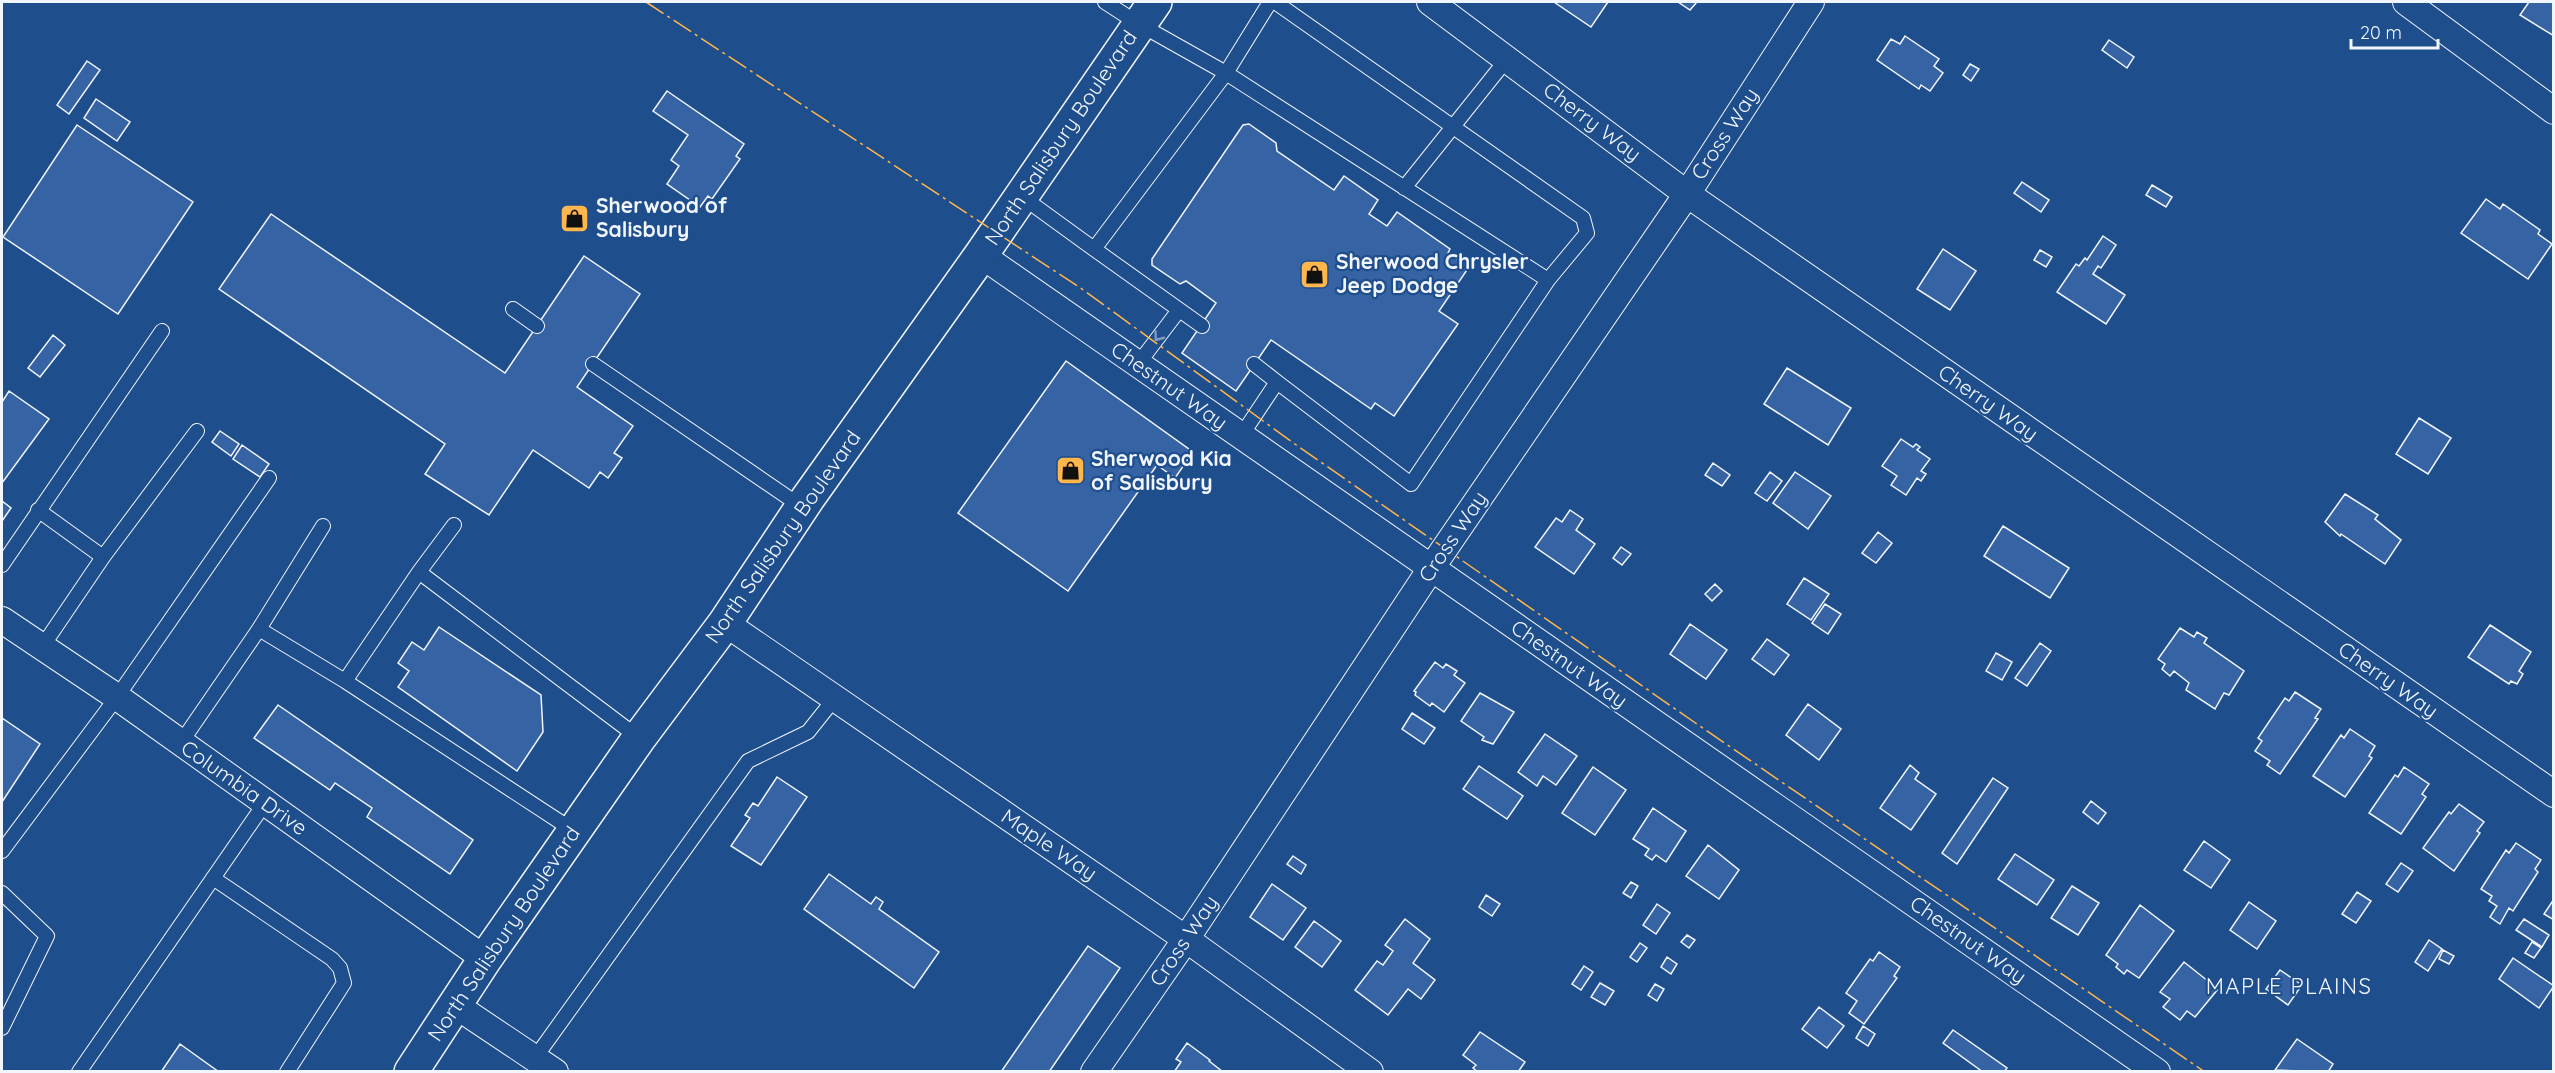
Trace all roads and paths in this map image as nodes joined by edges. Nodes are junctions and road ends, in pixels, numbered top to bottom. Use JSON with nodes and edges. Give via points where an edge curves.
{"nodes":[{"id":1,"x":1105,"y":2,"type":"edge"},
{"id":2,"x":1270,"y":2,"type":"edge"},
{"id":3,"x":1275,"y":2,"type":"edge"},
{"id":4,"x":1430,"y":2,"type":"edge"},
{"id":5,"x":1811,"y":2,"type":"edge"},
{"id":6,"x":2406,"y":2,"type":"edge"},
{"id":7,"x":1147,"y":13,"type":"edge"},
{"id":8,"x":1507,"y":59,"type":"junction"},
{"id":9,"x":1226,"y":74,"type":"junction"},
{"id":10,"x":2553,"y":111,"type":"edge"},
{"id":11,"x":1453,"y":127,"type":"junction"},
{"id":12,"x":1404,"y":188,"type":"junction"},
{"id":13,"x":1687,"y":194,"type":"junction"},
{"id":14,"x":1021,"y":196,"type":"junction"},
{"id":15,"x":1094,"y":249,"type":"junction"},
{"id":16,"x":981,"y":255,"type":"junction"},
{"id":17,"x":1548,"y":280,"type":"junction"},
{"id":18,"x":513,"y":309,"type":"dead end"},
{"id":19,"x":1179,"y":310,"type":"junction"},
{"id":20,"x":537,"y":326,"type":"dead end"},
{"id":21,"x":1202,"y":326,"type":"dead end"},
{"id":22,"x":162,"y":331,"type":"dead end"},
{"id":23,"x":593,"y":364,"type":"dead end"},
{"id":24,"x":1138,"y":364,"type":"junction"},
{"id":25,"x":1254,"y":364,"type":"dead end"},
{"id":26,"x":1277,"y":382,"type":"junction"},
{"id":27,"x":197,"y":430,"type":"dead end"},
{"id":28,"x":1240,"y":436,"type":"junction"},
{"id":29,"x":269,"y":478,"type":"dead end"},
{"id":30,"x":802,"y":507,"type":"junction"},
{"id":31,"x":38,"y":510,"type":"junction"},
{"id":32,"x":454,"y":525,"type":"dead end"},
{"id":33,"x":323,"y":526,"type":"dead end"},
{"id":34,"x":104,"y":557,"type":"junction"},
{"id":35,"x":2,"y":565,"type":"edge"},
{"id":36,"x":1432,"y":569,"type":"junction"},
{"id":37,"x":419,"y":572,"type":"junction"},
{"id":38,"x":2,"y":620,"type":"edge"},
{"id":39,"x":725,"y":623,"type":"junction"},
{"id":40,"x":259,"y":629,"type":"junction"},
{"id":41,"x":42,"y":647,"type":"junction"},
{"id":42,"x":345,"y":681,"type":"junction"},
{"id":43,"x":117,"y":697,"type":"junction"},
{"id":44,"x":835,"y":698,"type":"junction"},
{"id":45,"x":639,"y":738,"type":"junction"},
{"id":46,"x":180,"y":744,"type":"junction"},
{"id":47,"x":2553,"y":795,"type":"edge"},
{"id":48,"x":265,"y":803,"type":"junction"},
{"id":49,"x":574,"y":831,"type":"junction"},
{"id":50,"x":2,"y":851,"type":"edge"},
{"id":51,"x":213,"y":878,"type":"junction"},
{"id":52,"x":2,"y":893,"type":"edge"},
{"id":53,"x":1186,"y":939,"type":"junction"},
{"id":54,"x":485,"y":959,"type":"junction"},
{"id":55,"x":455,"y":1005,"type":"junction"},
{"id":56,"x":2,"y":1028,"type":"edge"},
{"id":57,"x":545,"y":1065,"type":"edge"},
{"id":58,"x":79,"y":1071,"type":"edge"},
{"id":59,"x":287,"y":1071,"type":"edge"},
{"id":60,"x":411,"y":1071,"type":"edge"},
{"id":61,"x":1094,"y":1071,"type":"edge"},
{"id":62,"x":1370,"y":1071,"type":"edge"},
{"id":63,"x":2157,"y":1071,"type":"edge"}],
"edges":[{"from":1,"to":7,"type":"lane"},
{"from":2,"to":9,"type":"lane"},
{"from":3,"to":11,"type":"lane"},
{"from":4,"to":8,"type":"street","name":"Cherry Way"},
{"from":5,"to":13,"type":"street","name":"Cross Way"},
{"from":6,"to":10,"type":"street"},
{"from":7,"to":9,"type":"lane"},
{"from":7,"to":14,"type":"main road","name":"North Salisbury Boulevard"},
{"from":8,"to":11,"type":"lane"},
{"from":8,"to":13,"type":"street","name":"Cherry Way"},
{"from":9,"to":12,"type":"lane"},
{"from":9,"to":15,"type":"lane"},
{"from":11,"to":12,"type":"lane"},
{"from":11,"to":17,"type":"lane","via":[[1583,218],[1587,233]]},
{"from":12,"to":17,"type":"lane"},
{"from":13,"to":36,"type":"street","name":"Cross Way"},
{"from":13,"to":47,"type":"street","name":"Cherry Way"},
{"from":14,"to":15,"type":"lane"},
{"from":14,"to":16,"type":"main road","name":"North Salisbury Boulevard"},
{"from":15,"to":19,"type":"lane"},
{"from":16,"to":24,"type":"street","name":"Chestnut Way"},
{"from":16,"to":30,"type":"main road","name":"North Salisbury Boulevard"},
{"from":17,"to":26,"type":"lane","via":[[1411,484]]},
{"from":18,"to":20,"type":"lane"},
{"from":19,"to":21,"type":"lane"},
{"from":19,"to":24,"type":"lane","one_way":true},
{"from":22,"to":31,"type":"lane"},
{"from":23,"to":30,"type":"lane"},
{"from":24,"to":28,"type":"street","name":"Chestnut Way"},
{"from":25,"to":26,"type":"lane"},
{"from":26,"to":28,"type":"lane"},
{"from":27,"to":34,"type":"lane"},
{"from":28,"to":36,"type":"street","name":"Chestnut Way"},
{"from":29,"to":43,"type":"lane"},
{"from":30,"to":39,"type":"main road","name":"North Salisbury Boulevard"},
{"from":31,"to":34,"type":"lane"},
{"from":31,"to":35,"type":"lane"},
{"from":32,"to":37,"type":"lane"},
{"from":33,"to":40,"type":"lane"},
{"from":34,"to":41,"type":"lane"},
{"from":36,"to":53,"type":"street","name":"Cross Way"},
{"from":36,"to":63,"type":"street","name":"Chestnut Way"},
{"from":37,"to":42,"type":"lane"},
{"from":37,"to":45,"type":"lane"},
{"from":38,"to":41,"type":"street","name":"Columbia Drive"},
{"from":39,"to":44,"type":"street","name":"Maple Way"},
{"from":39,"to":45,"type":"main road","name":"North Salisbury Boulevard"},
{"from":40,"to":42,"type":"lane"},
{"from":40,"to":46,"type":"lane"},
{"from":41,"to":43,"type":"street","name":"Columbia Drive"},
{"from":42,"to":49,"type":"lane"},
{"from":43,"to":46,"type":"street","name":"Columbia Drive"},
{"from":43,"to":50,"type":"lane"},
{"from":44,"to":53,"type":"street","name":"Maple Way"},
{"from":44,"to":57,"type":"lane","via":[[808,732],[748,761]]},
{"from":45,"to":49,"type":"main road","name":"North Salisbury Boulevard"},
{"from":46,"to":48,"type":"street","name":"Columbia Drive"},
{"from":48,"to":51,"type":"lane"},
{"from":48,"to":54,"type":"street","name":"Columbia Drive"},
{"from":49,"to":54,"type":"main road","name":"North Salisbury Boulevard"},
{"from":51,"to":58,"type":"lane"},
{"from":51,"to":59,"type":"lane","via":[[340,968],[344,983]]},
{"from":52,"to":56,"type":"lane","via":[[47,936]]},
{"from":53,"to":61,"type":"street","name":"Cross Way"},
{"from":53,"to":62,"type":"street","name":"Maple Way"},
{"from":54,"to":55,"type":"main road","name":"North Salisbury Boulevard"},
{"from":55,"to":57,"type":"street"},
{"from":55,"to":60,"type":"main road","name":"North Salisbury Boulevard"}]}
